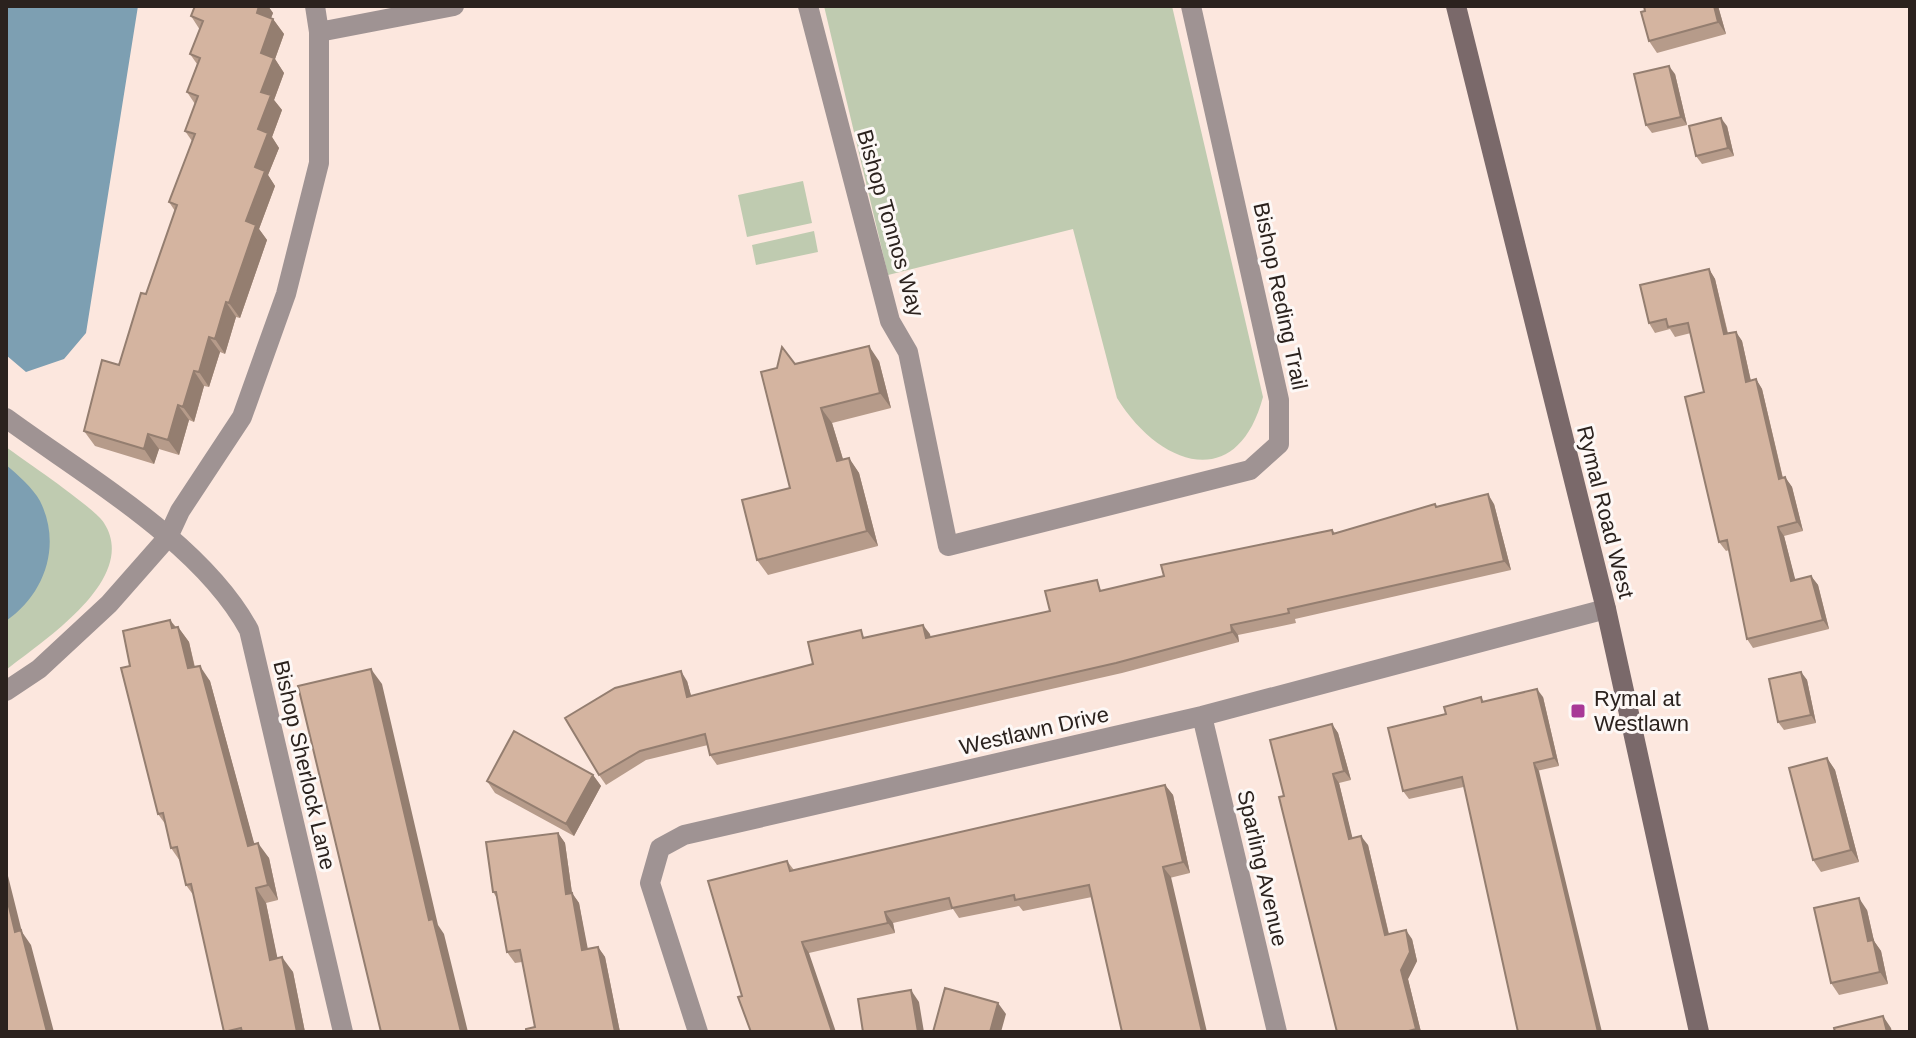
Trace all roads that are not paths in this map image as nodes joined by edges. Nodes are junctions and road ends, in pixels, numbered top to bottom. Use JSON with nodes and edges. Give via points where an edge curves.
{"nodes":[{"id":1,"x":315,"y":6,"type":"edge"},
{"id":2,"x":454,"y":6,"type":"edge"},
{"id":3,"x":808,"y":6,"type":"edge"},
{"id":4,"x":1191,"y":6,"type":"edge"},
{"id":5,"x":1456,"y":6,"type":"edge"},
{"id":6,"x":319,"y":32,"type":"junction"},
{"id":7,"x":6,"y":418,"type":"edge"},
{"id":8,"x":168,"y":537,"type":"junction"},
{"id":9,"x":948,"y":546,"type":"joint"},
{"id":10,"x":1606,"y":609,"type":"junction"},
{"id":11,"x":6,"y":691,"type":"edge"},
{"id":12,"x":1202,"y":716,"type":"junction"},
{"id":13,"x":343,"y":1032,"type":"edge"},
{"id":14,"x":698,"y":1032,"type":"edge"},
{"id":15,"x":1277,"y":1032,"type":"edge"},
{"id":16,"x":1699,"y":1032,"type":"edge"}],
"edges":[{"from":1,"to":6,"type":"street"},
{"from":2,"to":6,"type":"street"},
{"from":3,"to":9,"type":"street","name":"Bishop Tonnos Way","via":[[890,321],[908,352]]},
{"from":4,"to":9,"type":"street","name":"Bishop Reding Trail","via":[[1279,400],[1279,444],[1250,470]]},
{"from":5,"to":10,"type":"main road","name":"Rymal Road West"},
{"from":6,"to":8,"type":"street","via":[[319,163],[286,294],[242,417]]},
{"from":7,"to":8,"type":"street","name":"Bishop Sherlock Lane"},
{"from":8,"to":11,"type":"street","via":[[109,604],[39,669]]},
{"from":8,"to":13,"type":"street","name":"Bishop Sherlock Lane","via":[[202,566],[249,630]]},
{"from":10,"to":12,"type":"street","name":"Westlawn Drive"},
{"from":10,"to":16,"type":"main road","name":"Rymal Road West"},
{"from":12,"to":14,"type":"street","name":"Westlawn Drive","via":[[684,835],[660,848],[650,883]]},
{"from":12,"to":15,"type":"street","name":"Sparling Avenue"}]}
